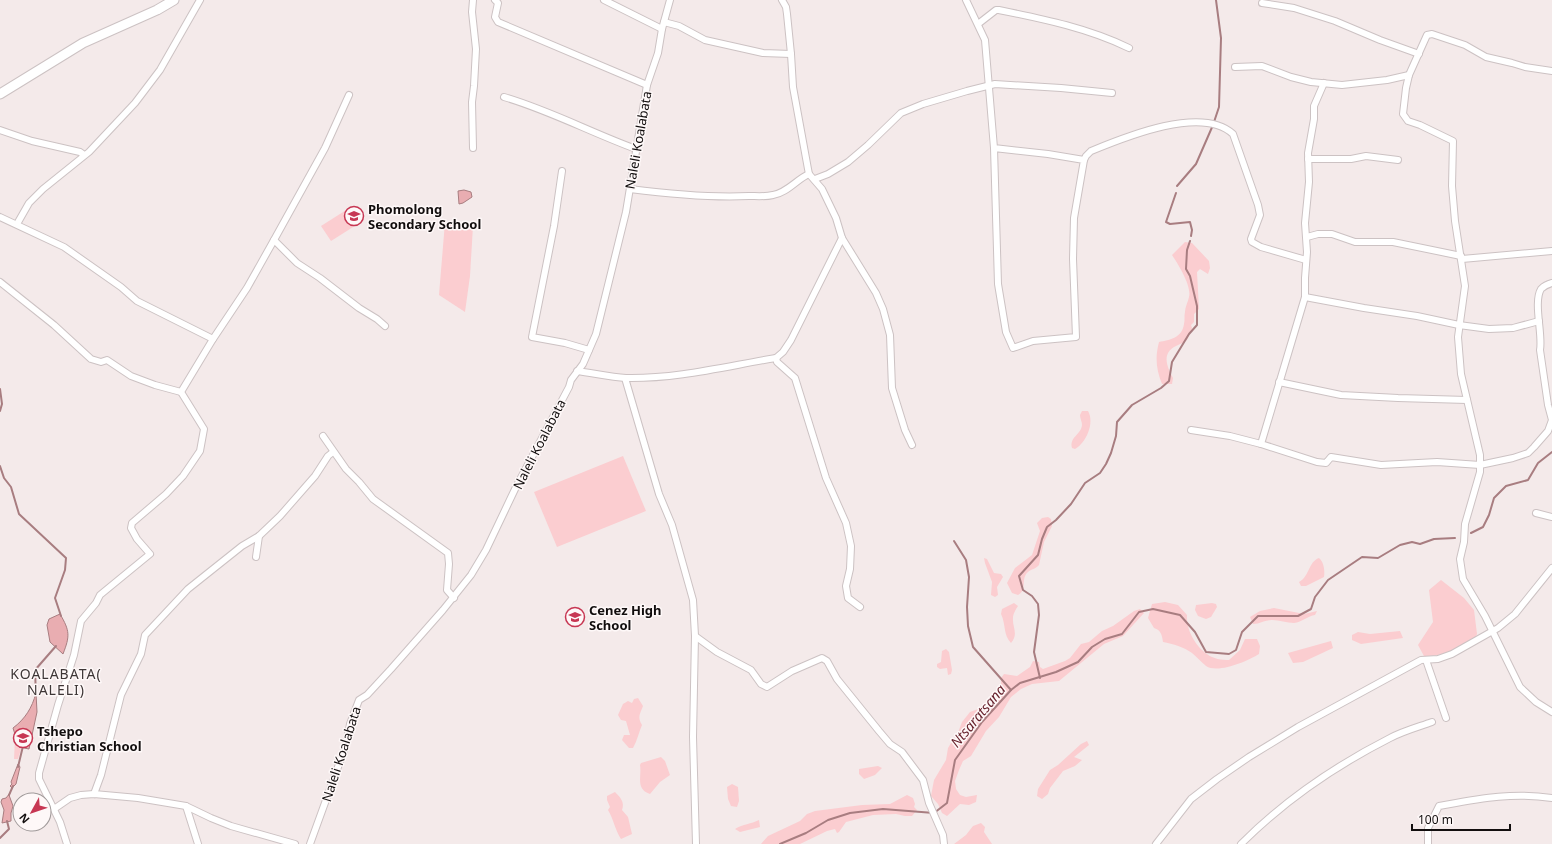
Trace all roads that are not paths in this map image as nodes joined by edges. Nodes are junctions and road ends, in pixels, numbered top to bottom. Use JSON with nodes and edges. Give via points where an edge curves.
{"nodes":[{"id":1,"x":172,"y":0,"type":"edge"},
{"id":2,"x":200,"y":0,"type":"edge"},
{"id":3,"x":473,"y":0,"type":"edge"},
{"id":4,"x":494,"y":0,"type":"edge"},
{"id":5,"x":604,"y":0,"type":"edge"},
{"id":6,"x":670,"y":0,"type":"edge"},
{"id":7,"x":782,"y":0,"type":"edge"},
{"id":8,"x":966,"y":0,"type":"edge"},
{"id":9,"x":1262,"y":3,"type":"dead end"},
{"id":10,"x":978,"y":24,"type":"junction"},
{"id":11,"x":663,"y":25,"type":"junction"},
{"id":12,"x":1129,"y":48,"type":"dead end"},
{"id":13,"x":791,"y":54,"type":"junction"},
{"id":14,"x":1419,"y":54,"type":"junction"},
{"id":15,"x":1234,"y":67,"type":"dead end"},
{"id":16,"x":1552,"y":71,"type":"edge"},
{"id":17,"x":1409,"y":75,"type":"junction"},
{"id":18,"x":1324,"y":83,"type":"junction"},
{"id":19,"x":647,"y":85,"type":"junction"},
{"id":20,"x":988,"y":85,"type":"junction"},
{"id":21,"x":1112,"y":93,"type":"dead end"},
{"id":22,"x":0,"y":94,"type":"edge"},
{"id":23,"x":349,"y":95,"type":"dead end"},
{"id":24,"x":504,"y":97,"type":"dead end"},
{"id":25,"x":0,"y":130,"type":"edge"},
{"id":26,"x":473,"y":148,"type":"dead end"},
{"id":27,"x":994,"y":148,"type":"junction"},
{"id":28,"x":636,"y":149,"type":"junction"},
{"id":29,"x":84,"y":155,"type":"junction"},
{"id":30,"x":1308,"y":159,"type":"junction"},
{"id":31,"x":1084,"y":160,"type":"junction"},
{"id":32,"x":1398,"y":160,"type":"dead end"},
{"id":33,"x":562,"y":171,"type":"dead end"},
{"id":34,"x":810,"y":174,"type":"junction"},
{"id":35,"x":815,"y":179,"type":"junction"},
{"id":36,"x":630,"y":189,"type":"junction"},
{"id":37,"x":0,"y":217,"type":"edge"},
{"id":38,"x":17,"y":224,"type":"junction"},
{"id":39,"x":1307,"y":237,"type":"junction"},
{"id":40,"x":842,"y":238,"type":"junction"},
{"id":41,"x":274,"y":240,"type":"junction"},
{"id":42,"x":1552,"y":251,"type":"edge"},
{"id":43,"x":1462,"y":258,"type":"junction"},
{"id":44,"x":1306,"y":260,"type":"junction"},
{"id":45,"x":0,"y":282,"type":"edge"},
{"id":46,"x":1552,"y":282,"type":"edge"},
{"id":47,"x":1305,"y":297,"type":"junction"},
{"id":48,"x":1539,"y":321,"type":"junction"},
{"id":49,"x":1459,"y":325,"type":"junction"},
{"id":50,"x":385,"y":326,"type":"dead end"},
{"id":51,"x":213,"y":339,"type":"junction"},
{"id":52,"x":589,"y":350,"type":"junction"},
{"id":53,"x":776,"y":358,"type":"junction"},
{"id":54,"x":577,"y":371,"type":"junction"},
{"id":55,"x":625,"y":378,"type":"junction"},
{"id":56,"x":1279,"y":382,"type":"junction"},
{"id":57,"x":181,"y":392,"type":"junction"},
{"id":58,"x":1467,"y":400,"type":"junction"},
{"id":59,"x":1191,"y":430,"type":"dead end"},
{"id":60,"x":323,"y":436,"type":"dead end"},
{"id":61,"x":1261,"y":444,"type":"junction"},
{"id":62,"x":912,"y":445,"type":"dead end"},
{"id":63,"x":333,"y":452,"type":"junction"},
{"id":64,"x":1480,"y":465,"type":"junction"},
{"id":65,"x":1536,"y":512,"type":"dead end"},
{"id":66,"x":1552,"y":516,"type":"edge"},
{"id":67,"x":259,"y":536,"type":"junction"},
{"id":68,"x":256,"y":557,"type":"dead end"},
{"id":69,"x":1552,"y":568,"type":"edge"},
{"id":70,"x":454,"y":598,"type":"junction"},
{"id":71,"x":860,"y":607,"type":"dead end"},
{"id":72,"x":1492,"y":632,"type":"junction"},
{"id":73,"x":695,"y":636,"type":"junction"},
{"id":74,"x":1426,"y":660,"type":"junction"},
{"id":75,"x":1552,"y":712,"type":"edge"},
{"id":76,"x":1446,"y":718,"type":"dead end"},
{"id":77,"x":1432,"y":722,"type":"dead end"},
{"id":78,"x":94,"y":794,"type":"junction"},
{"id":79,"x":1552,"y":798,"type":"edge"},
{"id":80,"x":186,"y":806,"type":"junction"},
{"id":81,"x":54,"y":808,"type":"junction"},
{"id":82,"x":67,"y":844,"type":"edge"},
{"id":83,"x":198,"y":844,"type":"edge"},
{"id":84,"x":295,"y":844,"type":"edge"},
{"id":85,"x":310,"y":844,"type":"edge"},
{"id":86,"x":696,"y":844,"type":"edge"},
{"id":87,"x":944,"y":844,"type":"edge"},
{"id":88,"x":1156,"y":844,"type":"edge"},
{"id":89,"x":1241,"y":844,"type":"edge"},
{"id":90,"x":1428,"y":844,"type":"edge"}],
"edges":[{"from":1,"to":22,"type":"street","via":[[157,10],[84,43]]},
{"from":2,"to":29,"type":"street","via":[[160,70],[125,113]]},
{"from":3,"to":26,"type":"street","via":[[476,49],[472,102]]},
{"from":4,"to":19,"type":"street","via":[[498,3],[495,17],[498,22]]},
{"from":5,"to":11,"type":"street"},
{"from":6,"to":11,"type":"street","name":"Naleli Koalabata"},
{"from":7,"to":13,"type":"street","via":[[786,7]]},
{"from":8,"to":10,"type":"street"},
{"from":9,"to":14,"type":"street","via":[[1294,8],[1335,20]]},
{"from":10,"to":12,"type":"street","via":[[999,10],[1087,31]]},
{"from":10,"to":20,"type":"street","via":[[985,40]]},
{"from":11,"to":13,"type":"street","via":[[679,26],[705,40],[763,53]]},
{"from":11,"to":19,"type":"street","name":"Naleli Koalabata","via":[[658,53]]},
{"from":13,"to":34,"type":"street","via":[[793,87]]},
{"from":14,"to":16,"type":"street","via":[[1424,39],[1432,34],[1465,45],[1486,56],[1525,68]]},
{"from":14,"to":17,"type":"street"},
{"from":15,"to":18,"type":"street","via":[[1262,66],[1291,77]]},
{"from":17,"to":18,"type":"street","via":[[1342,85]]},
{"from":17,"to":43,"type":"street","via":[[1404,100],[1404,118],[1453,141],[1452,186]]},
{"from":18,"to":30,"type":"street","via":[[1314,106]]},
{"from":19,"to":28,"type":"street","name":"Naleli Koalabata"},
{"from":20,"to":21,"type":"street"},
{"from":20,"to":27,"type":"street"},
{"from":20,"to":35,"type":"street","via":[[901,113],[853,158]]},
{"from":23,"to":41,"type":"street","via":[[325,148]]},
{"from":24,"to":28,"type":"street","via":[[546,111]]},
{"from":25,"to":29,"type":"street"},
{"from":27,"to":31,"type":"street"},
{"from":27,"to":31,"type":"street","via":[[998,284],[1006,332],[1013,348],[1033,341],[1076,337],[1074,218]]},
{"from":28,"to":36,"type":"street","name":"Naleli Koalabata"},
{"from":29,"to":38,"type":"street","via":[[29,203]]},
{"from":30,"to":32,"type":"street","via":[[1351,159],[1366,156]]},
{"from":30,"to":39,"type":"street","via":[[1309,182],[1305,223]]},
{"from":31,"to":44,"type":"street","via":[[1091,151],[1162,127],[1199,122],[1226,128],[1233,134],[1258,205],[1260,215],[1252,242]]},
{"from":33,"to":52,"type":"street","via":[[532,337]]},
{"from":34,"to":35,"type":"street"},
{"from":34,"to":36,"type":"street","via":[[774,195],[684,196]]},
{"from":35,"to":40,"type":"street","via":[[827,198]]},
{"from":36,"to":52,"type":"street","name":"Naleli Koalabata","via":[[596,334]]},
{"from":37,"to":38,"type":"street"},
{"from":38,"to":51,"type":"street","via":[[64,247],[137,301]]},
{"from":39,"to":43,"type":"street","via":[[1332,234],[1355,242],[1393,242]]},
{"from":39,"to":44,"type":"street"},
{"from":40,"to":53,"type":"street","via":[[791,340]]},
{"from":40,"to":62,"type":"street","via":[[883,309],[890,335],[892,388]]},
{"from":41,"to":50,"type":"street","via":[[297,263]]},
{"from":41,"to":51,"type":"street","via":[[247,288]]},
{"from":42,"to":43,"type":"street"},
{"from":43,"to":49,"type":"street","via":[[1465,286]]},
{"from":44,"to":47,"type":"street"},
{"from":45,"to":57,"type":"street","via":[[54,325],[91,359],[101,362],[107,360],[131,376],[155,386]]},
{"from":46,"to":48,"type":"street","via":[[1540,291]]},
{"from":47,"to":49,"type":"street"},
{"from":47,"to":56,"type":"street"},
{"from":48,"to":49,"type":"street","via":[[1513,328],[1489,329]]},
{"from":48,"to":64,"type":"street","via":[[1540,350],[1552,420],[1548,431],[1528,453]]},
{"from":49,"to":58,"type":"street","via":[[1461,374]]},
{"from":51,"to":57,"type":"street"},
{"from":52,"to":54,"type":"street","name":"Naleli Koalabata"},
{"from":53,"to":55,"type":"street","via":[[702,371]]},
{"from":53,"to":71,"type":"street","via":[[777,362],[795,378],[826,478],[846,523],[851,546],[846,586],[848,598]]},
{"from":54,"to":55,"type":"street"},
{"from":54,"to":70,"type":"street","name":"Naleli Koalabata","via":[[486,550]]},
{"from":55,"to":73,"type":"street","via":[[694,600]]},
{"from":56,"to":58,"type":"street","via":[[1341,395]]},
{"from":56,"to":61,"type":"street"},
{"from":57,"to":81,"type":"street","via":[[204,428],[200,451],[172,488],[132,523],[131,528],[137,539],[150,554],[100,595],[81,622],[74,655],[39,773],[41,785]]},
{"from":58,"to":64,"type":"street"},
{"from":59,"to":61,"type":"street"},
{"from":60,"to":63,"type":"street"},
{"from":61,"to":64,"type":"street","via":[[1326,463],[1330,457],[1381,465],[1437,462]]},
{"from":63,"to":67,"type":"street","via":[[280,516]]},
{"from":63,"to":70,"type":"street","via":[[373,499],[448,553],[447,590]]},
{"from":64,"to":72,"type":"street","via":[[1464,524],[1464,542],[1460,559],[1463,579]]},
{"from":65,"to":66,"type":"street"},
{"from":67,"to":68,"type":"street"},
{"from":67,"to":78,"type":"street","via":[[242,546],[188,589],[145,635],[141,654],[121,695]]},
{"from":69,"to":72,"type":"street","via":[[1515,614]]},
{"from":70,"to":85,"type":"street","name":"Naleli Koalabata","via":[[367,695],[359,700]]},
{"from":72,"to":74,"type":"street","via":[[1452,654]]},
{"from":72,"to":75,"type":"street","via":[[1520,687]]},
{"from":73,"to":86,"type":"street","via":[[693,737]]},
{"from":73,"to":87,"type":"street","via":[[717,652],[751,670],[761,684],[767,686],[807,664],[822,658],[827,661],[837,679],[879,732],[902,752],[923,780],[928,803],[943,834]]},
{"from":74,"to":76,"type":"street"},
{"from":74,"to":88,"type":"street","via":[[1421,660],[1298,727],[1216,779],[1191,799]]},
{"from":77,"to":89,"type":"street","via":[[1391,738],[1324,776],[1297,794]]},
{"from":78,"to":80,"type":"street"},
{"from":78,"to":81,"type":"street","via":[[70,798]]},
{"from":79,"to":90,"type":"street","via":[[1500,796],[1438,806],[1428,828]]},
{"from":80,"to":83,"type":"street"},
{"from":80,"to":84,"type":"street","via":[[231,826]]},
{"from":81,"to":82,"type":"street"}]}
